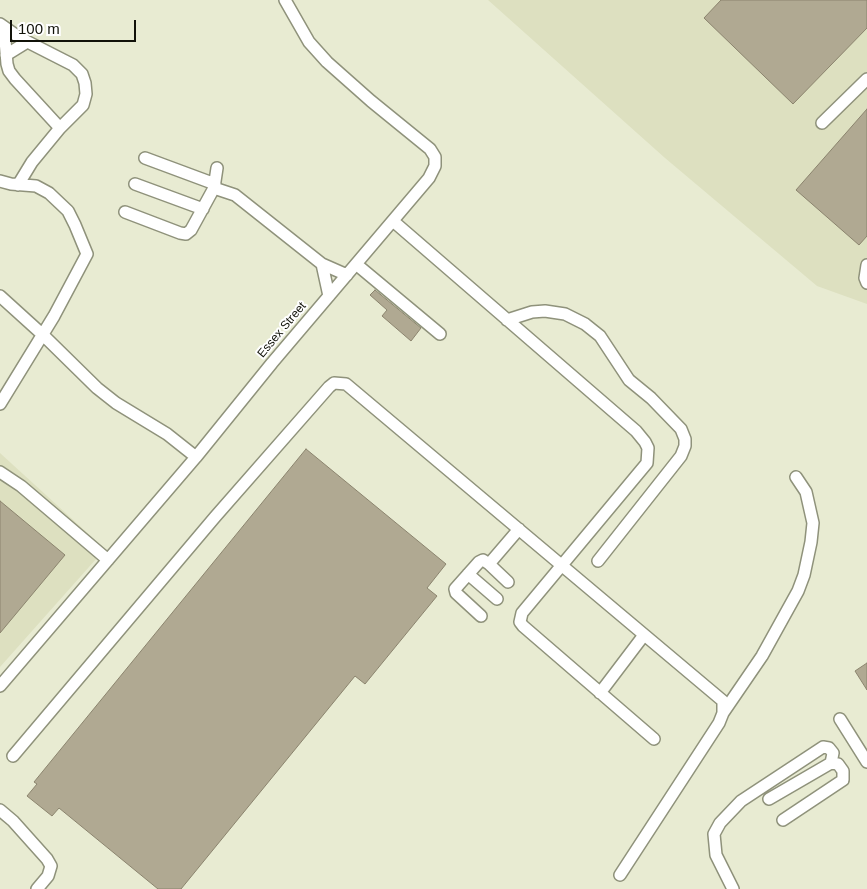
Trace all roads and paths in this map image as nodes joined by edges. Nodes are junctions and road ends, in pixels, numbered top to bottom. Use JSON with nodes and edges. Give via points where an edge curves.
{"nodes":[{"id":1,"x":285,"y":0,"type":"edge"},
{"id":2,"x":2,"y":26,"type":"edge"},
{"id":3,"x":27,"y":42,"type":"junction"},
{"id":4,"x":6,"y":55,"type":"junction"},
{"id":5,"x":867,"y":79,"type":"edge"},
{"id":6,"x":822,"y":123,"type":"dead end"},
{"id":7,"x":60,"y":128,"type":"junction"},
{"id":8,"x":145,"y":158,"type":"dead end"},
{"id":9,"x":217,"y":168,"type":"dead end"},
{"id":10,"x":15,"y":184,"type":"edge"},
{"id":11,"x":135,"y":184,"type":"dead end"},
{"id":12,"x":215,"y":186,"type":"junction"},
{"id":13,"x":0,"y":191,"type":"edge"},
{"id":14,"x":203,"y":209,"type":"junction"},
{"id":15,"x":125,"y":212,"type":"dead end"},
{"id":16,"x":393,"y":221,"type":"junction"},
{"id":17,"x":322,"y":264,"type":"junction"},
{"id":18,"x":356,"y":264,"type":"junction"},
{"id":19,"x":867,"y":265,"type":"edge"},
{"id":20,"x":347,"y":275,"type":"junction"},
{"id":21,"x":867,"y":282,"type":"edge"},
{"id":22,"x":0,"y":296,"type":"edge"},
{"id":23,"x":329,"y":296,"type":"junction"},
{"id":24,"x":507,"y":320,"type":"junction"},
{"id":25,"x":440,"y":334,"type":"dead end"},
{"id":26,"x":43,"y":335,"type":"junction"},
{"id":27,"x":0,"y":404,"type":"edge"},
{"id":28,"x":196,"y":457,"type":"junction"},
{"id":29,"x":0,"y":472,"type":"edge"},
{"id":30,"x":796,"y":476,"type":"dead end"},
{"id":31,"x":519,"y":529,"type":"junction"},
{"id":32,"x":108,"y":560,"type":"junction"},
{"id":33,"x":598,"y":561,"type":"dead end"},
{"id":34,"x":489,"y":564,"type":"junction"},
{"id":35,"x":561,"y":564,"type":"junction"},
{"id":36,"x":468,"y":574,"type":"junction"},
{"id":37,"x":508,"y":582,"type":"dead end"},
{"id":38,"x":497,"y":598,"type":"dead end"},
{"id":39,"x":481,"y":616,"type":"dead end"},
{"id":40,"x":644,"y":635,"type":"junction"},
{"id":41,"x":0,"y":686,"type":"edge"},
{"id":42,"x":600,"y":692,"type":"junction"},
{"id":43,"x":723,"y":713,"type":"junction"},
{"id":44,"x":840,"y":719,"type":"dead end"},
{"id":45,"x":654,"y":738,"type":"dead end"},
{"id":46,"x":13,"y":756,"type":"dead end"},
{"id":47,"x":867,"y":762,"type":"edge"},
{"id":48,"x":831,"y":763,"type":"junction"},
{"id":49,"x":769,"y":799,"type":"dead end"},
{"id":50,"x":0,"y":810,"type":"edge"},
{"id":51,"x":783,"y":820,"type":"dead end"},
{"id":52,"x":620,"y":875,"type":"dead end"},
{"id":53,"x":37,"y":889,"type":"edge"},
{"id":54,"x":733,"y":889,"type":"edge"}],
"edges":[{"from":1,"to":16,"type":"street","name":"Essex Street","via":[[305,35],[327,62],[433,153],[436,161],[433,172]]},
{"from":2,"to":3,"type":"street"},
{"from":2,"to":4,"type":"street"},
{"from":3,"to":4,"type":"street"},
{"from":3,"to":7,"type":"street","via":[[73,65],[82,74],[86,94],[82,105]]},
{"from":4,"to":7,"type":"street","via":[[14,79]]},
{"from":5,"to":6,"type":"street"},
{"from":7,"to":10,"type":"street"},
{"from":8,"to":12,"type":"street"},
{"from":9,"to":12,"type":"street"},
{"from":10,"to":13,"type":"street"},
{"from":10,"to":26,"type":"street","via":[[45,189],[68,212],[87,254]]},
{"from":11,"to":14,"type":"street"},
{"from":12,"to":14,"type":"street"},
{"from":12,"to":17,"type":"street","via":[[236,195]]},
{"from":14,"to":15,"type":"street","via":[[186,234]]},
{"from":16,"to":18,"type":"street","name":"Essex Street"},
{"from":16,"to":24,"type":"street"},
{"from":17,"to":20,"type":"street"},
{"from":17,"to":23,"type":"street"},
{"from":18,"to":20,"type":"street","name":"Essex Street"},
{"from":18,"to":25,"type":"street"},
{"from":19,"to":21,"type":"street"},
{"from":20,"to":23,"type":"street","name":"Essex Street"},
{"from":22,"to":26,"type":"street"},
{"from":23,"to":28,"type":"street","name":"Essex Street"},
{"from":24,"to":33,"type":"street","via":[[545,311],[565,314],[585,324],[600,336],[629,380],[682,429],[685,446],[681,456]]},
{"from":24,"to":35,"type":"street","via":[[636,431],[648,448],[647,463]]},
{"from":26,"to":27,"type":"street"},
{"from":26,"to":28,"type":"street","via":[[106,395]]},
{"from":28,"to":32,"type":"street","name":"Essex Street"},
{"from":29,"to":32,"type":"street"},
{"from":30,"to":43,"type":"street","via":[[806,492],[813,523],[804,575],[762,656]]},
{"from":31,"to":34,"type":"street"},
{"from":31,"to":35,"type":"street"},
{"from":31,"to":46,"type":"street","via":[[349,386],[334,383],[214,517]]},
{"from":32,"to":41,"type":"street","name":"Essex Street"},
{"from":34,"to":36,"type":"street","via":[[481,560]]},
{"from":34,"to":37,"type":"street"},
{"from":35,"to":40,"type":"street"},
{"from":35,"to":42,"type":"street","via":[[522,613],[520,622]]},
{"from":36,"to":38,"type":"street"},
{"from":36,"to":39,"type":"street","via":[[455,589],[456,593]]},
{"from":40,"to":42,"type":"street"},
{"from":40,"to":43,"type":"street","via":[[723,701]]},
{"from":42,"to":45,"type":"street"},
{"from":43,"to":52,"type":"street"},
{"from":44,"to":47,"type":"street"},
{"from":48,"to":49,"type":"street"},
{"from":48,"to":51,"type":"street","via":[[838,764],[844,771],[843,780]]},
{"from":48,"to":54,"type":"street","via":[[832,753],[823,747],[741,800],[720,823],[714,834],[716,854]]},
{"from":50,"to":53,"type":"street","via":[[51,866],[48,876]]}]}
